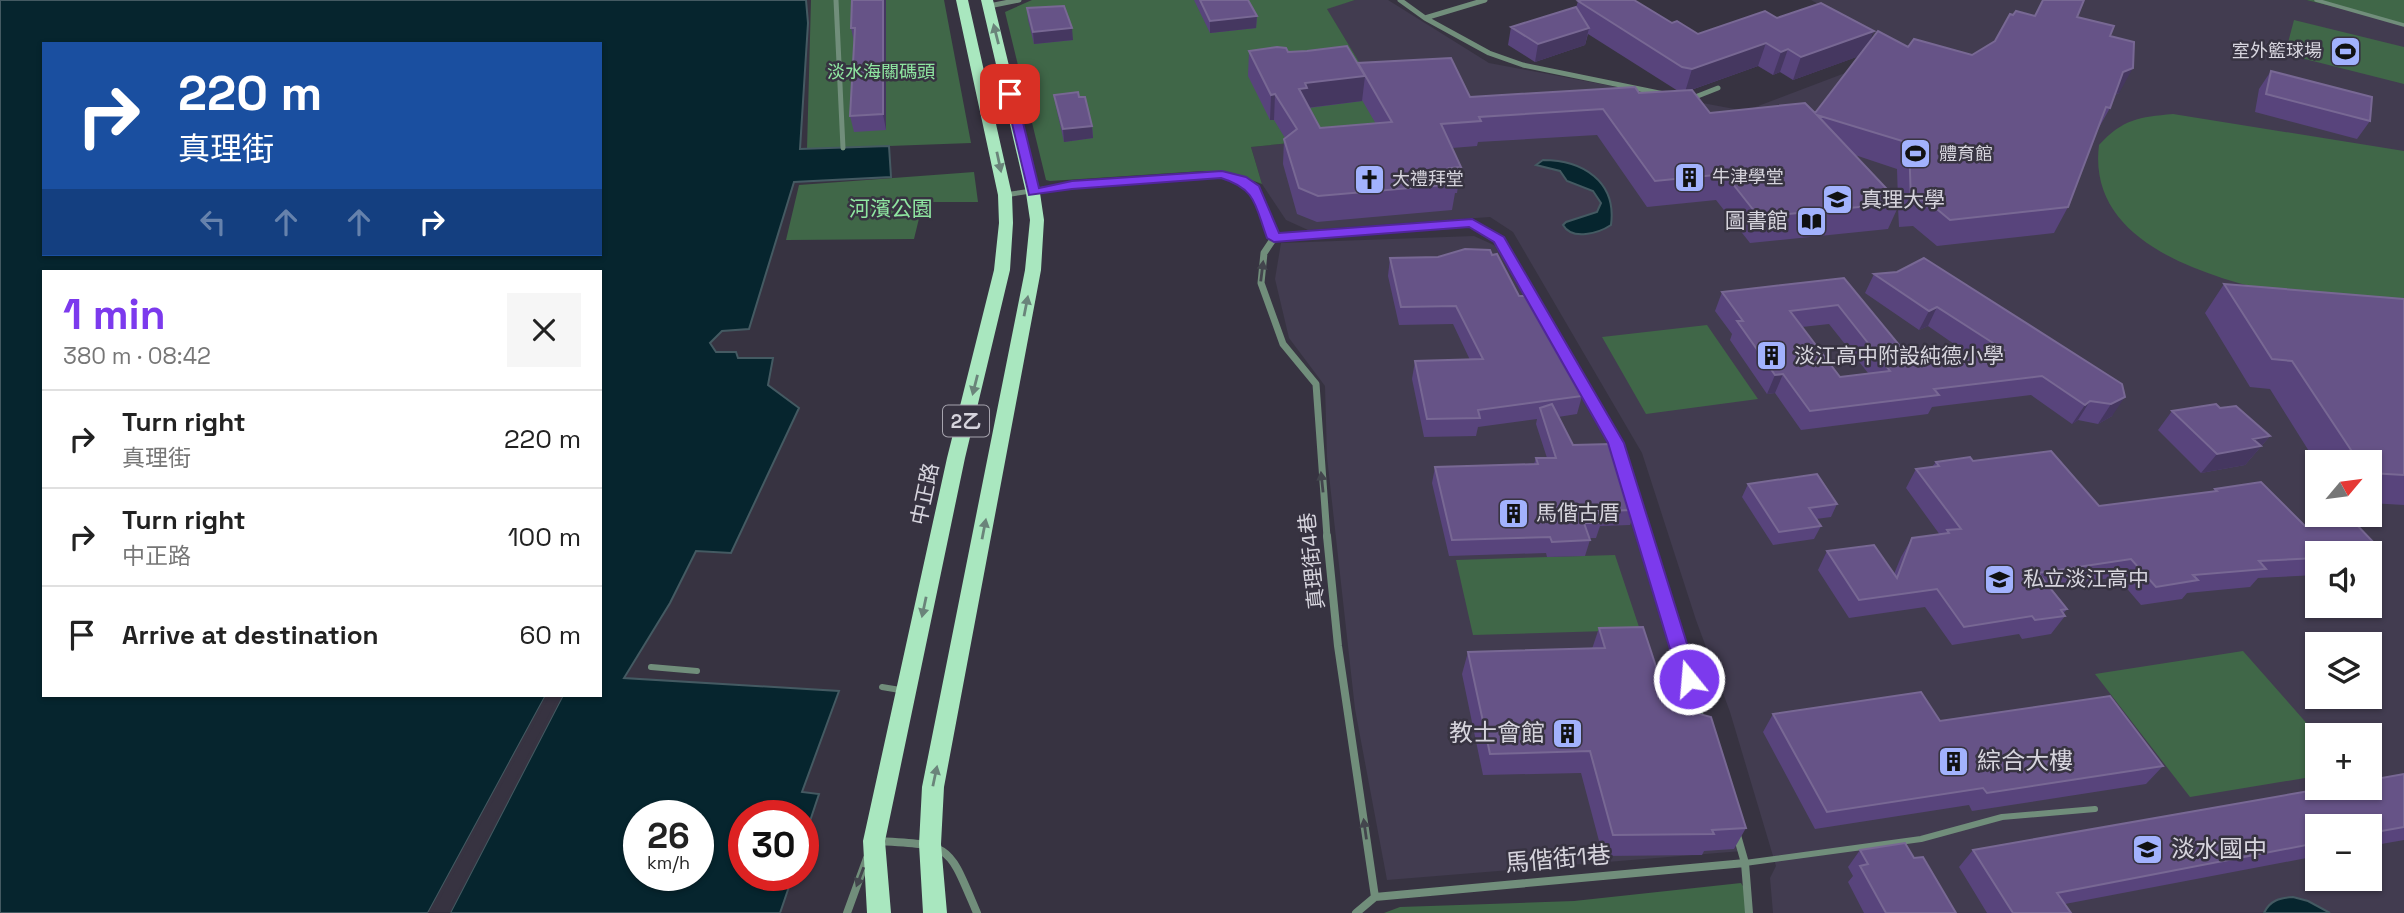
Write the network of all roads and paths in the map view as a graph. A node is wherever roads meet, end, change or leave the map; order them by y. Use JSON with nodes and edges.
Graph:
{"nodes":[{"id":1,"x":836,"y":0,"type":"edge"},
{"id":2,"x":962,"y":0,"type":"edge"},
{"id":3,"x":1019,"y":0,"type":"edge"},
{"id":4,"x":1400,"y":0,"type":"edge"},
{"id":5,"x":1485,"y":0,"type":"edge"},
{"id":6,"x":2316,"y":0,"type":"edge"},
{"id":7,"x":988,"y":3,"type":"edge"},
{"id":8,"x":1425,"y":18,"type":"junction"},
{"id":9,"x":2404,"y":25,"type":"edge"},
{"id":10,"x":1718,"y":88,"type":"dead end"},
{"id":11,"x":1667,"y":94,"type":"edge"},
{"id":12,"x":1680,"y":97,"type":"edge"},
{"id":13,"x":842,"y":148,"type":"dead end"},
{"id":14,"x":1033,"y":192,"type":"junction"},
{"id":15,"x":1005,"y":195,"type":"junction"},
{"id":16,"x":1274,"y":238,"type":"junction"},
{"id":17,"x":651,"y":667,"type":"dead end"},
{"id":18,"x":697,"y":671,"type":"dead end"},
{"id":19,"x":882,"y":687,"type":"dead end"},
{"id":20,"x":907,"y":690,"type":"junction"},
{"id":21,"x":1705,"y":732,"type":"edge"},
{"id":22,"x":2095,"y":809,"type":"dead end"},
{"id":23,"x":1733,"y":824,"type":"edge"},
{"id":24,"x":874,"y":841,"type":"junction"},
{"id":25,"x":930,"y":844,"type":"junction"},
{"id":26,"x":1745,"y":863,"type":"junction"},
{"id":27,"x":1375,"y":897,"type":"junction"},
{"id":28,"x":847,"y":913,"type":"edge"},
{"id":29,"x":879,"y":913,"type":"edge"},
{"id":30,"x":935,"y":913,"type":"edge"},
{"id":31,"x":977,"y":913,"type":"edge"},
{"id":32,"x":1356,"y":913,"type":"edge"},
{"id":33,"x":1749,"y":913,"type":"edge"}],
"edges":[{"from":1,"to":13,"type":"street"},
{"from":2,"to":15,"type":"main road","name":"中正路","number":"2乙","one_way":true},
{"from":3,"to":7,"type":"street"},
{"from":4,"to":8,"type":"street"},
{"from":5,"to":8,"type":"street"},
{"from":6,"to":9,"type":"lane"},
{"from":14,"to":7,"type":"main road","number":"2乙","one_way":true},
{"from":8,"to":11,"type":"street"},
{"from":10,"to":12,"type":"street"},
{"from":14,"to":15,"type":"street"},
{"from":14,"to":16,"type":"street"},
{"from":25,"to":14,"type":"main road","number":"2乙","one_way":true},
{"from":15,"to":20,"type":"main road","name":"中正路","number":"2乙","one_way":true},
{"from":16,"to":21,"type":"street"},
{"from":27,"to":16,"type":"street","name":"真理街4巷","one_way":true},
{"from":17,"to":18,"type":"lane"},
{"from":19,"to":20,"type":"lane"},
{"from":20,"to":24,"type":"main road","name":"中正路","number":"2乙"},
{"from":22,"to":26,"type":"lane"},
{"from":23,"to":26,"type":"street"},
{"from":24,"to":25,"type":"street"},
{"from":24,"to":28,"type":"street","name":"中正路","one_way":true},
{"from":24,"to":29,"type":"main road","number":"2乙"},
{"from":25,"to":30,"type":"main road","number":"2乙"},
{"from":25,"to":31,"type":"street"},
{"from":26,"to":27,"type":"street","name":"馬偕街1巷"},
{"from":26,"to":33,"type":"street"},
{"from":27,"to":32,"type":"street"}]}
